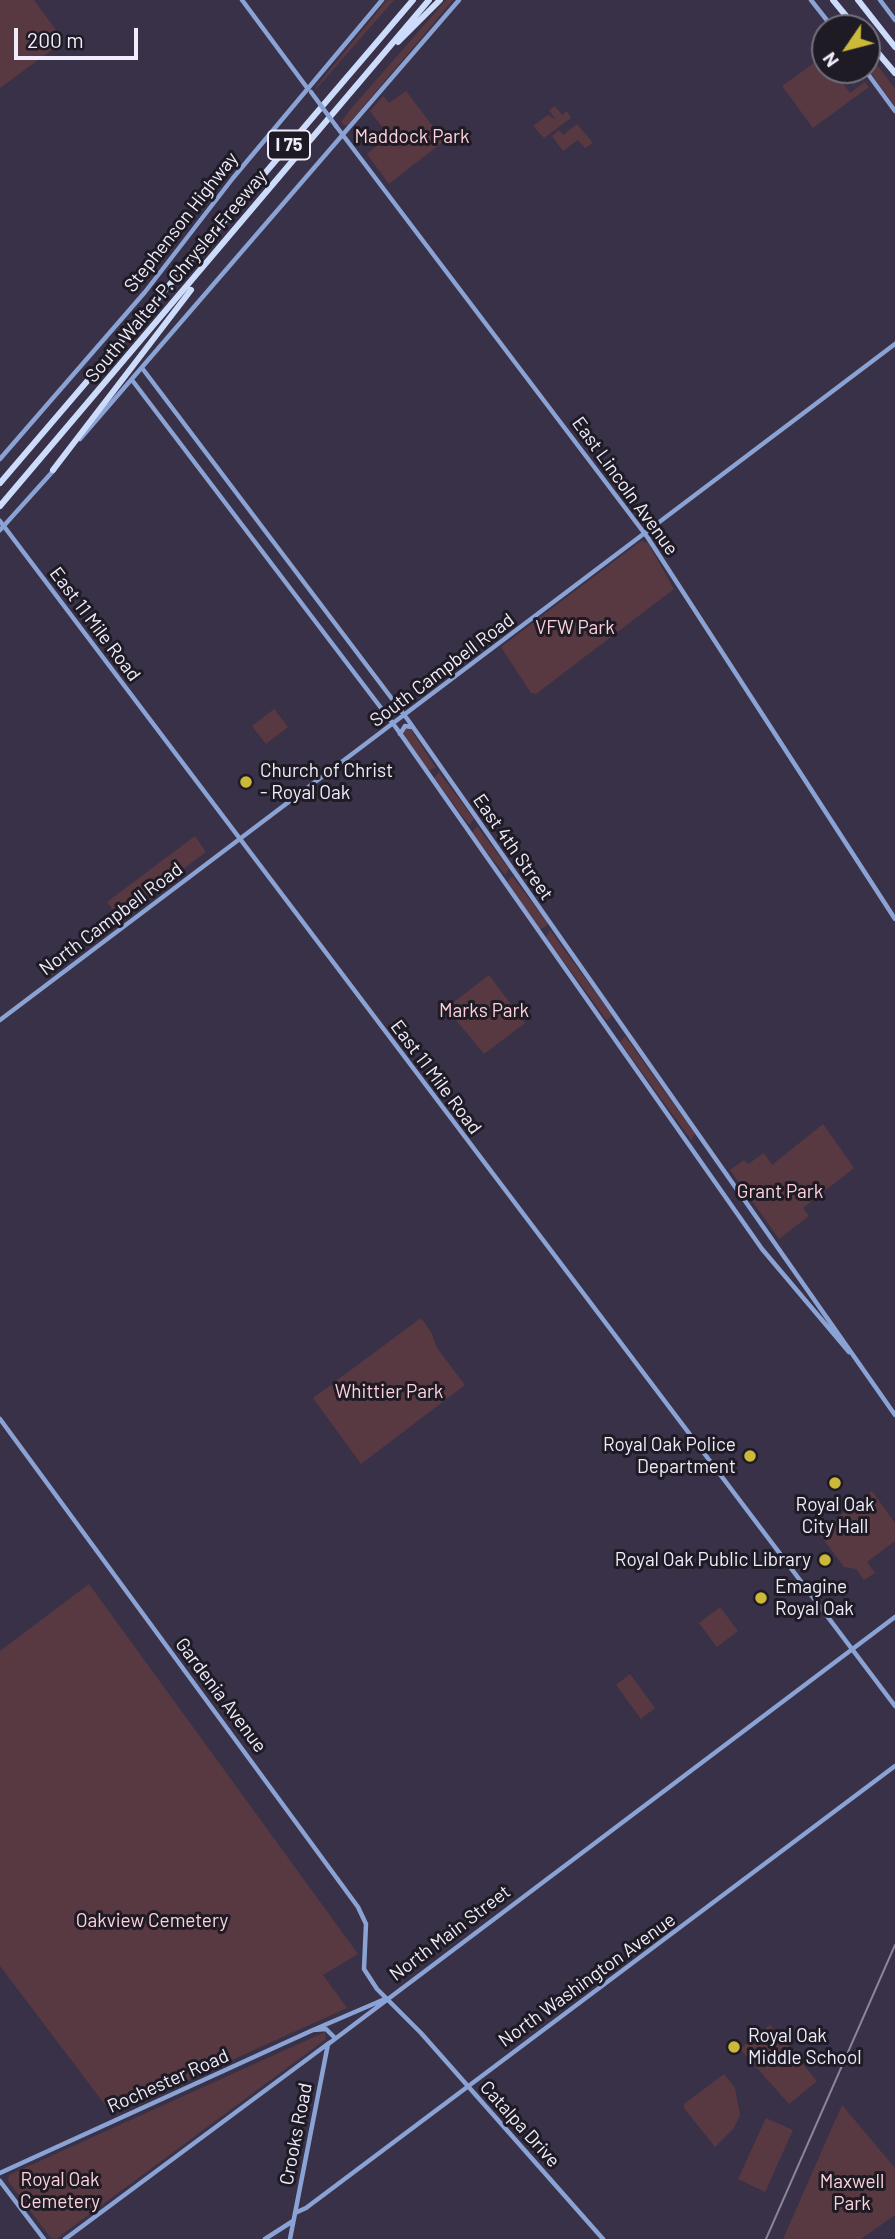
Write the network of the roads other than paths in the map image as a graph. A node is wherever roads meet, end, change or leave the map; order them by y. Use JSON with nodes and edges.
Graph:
{"nodes":[{"id":1,"x":242,"y":0,"type":"edge"},
{"id":2,"x":382,"y":0,"type":"edge"},
{"id":3,"x":413,"y":0,"type":"edge"},
{"id":4,"x":429,"y":0,"type":"edge"},
{"id":5,"x":440,"y":0,"type":"edge"},
{"id":6,"x":459,"y":0,"type":"edge"},
{"id":7,"x":811,"y":0,"type":"edge"},
{"id":8,"x":832,"y":0,"type":"edge"},
{"id":9,"x":859,"y":0,"type":"edge"},
{"id":10,"x":880,"y":0,"type":"edge"},
{"id":11,"x":822,"y":14,"type":"edge"},
{"id":12,"x":844,"y":14,"type":"edge"},
{"id":13,"x":895,"y":20,"type":"edge"},
{"id":14,"x":895,"y":47,"type":"edge"},
{"id":15,"x":881,"y":56,"type":"edge"},
{"id":16,"x":379,"y":60,"type":"junction"},
{"id":17,"x":895,"y":73,"type":"edge"},
{"id":18,"x":875,"y":84,"type":"edge"},
{"id":19,"x":309,"y":90,"type":"junction"},
{"id":20,"x":895,"y":111,"type":"edge"},
{"id":21,"x":343,"y":135,"type":"junction"},
{"id":22,"x":218,"y":251,"type":"junction"},
{"id":23,"x":895,"y":344,"type":"edge"},
{"id":24,"x":142,"y":368,"type":"junction"},
{"id":25,"x":132,"y":380,"type":"junction"},
{"id":26,"x":0,"y":459,"type":"edge"},
{"id":27,"x":53,"y":470,"type":"junction"},
{"id":28,"x":0,"y":483,"type":"edge"},
{"id":29,"x":0,"y":506,"type":"edge"},
{"id":30,"x":1,"y":526,"type":"edge"},
{"id":31,"x":645,"y":533,"type":"junction"},
{"id":32,"x":396,"y":705,"type":"junction"},
{"id":33,"x":384,"y":713,"type":"junction"},
{"id":34,"x":405,"y":716,"type":"junction"},
{"id":35,"x":393,"y":724,"type":"junction"},
{"id":36,"x":413,"y":728,"type":"junction"},
{"id":37,"x":400,"y":734,"type":"junction"},
{"id":38,"x":239,"y":840,"type":"junction"},
{"id":39,"x":895,"y":919,"type":"edge"},
{"id":40,"x":0,"y":1020,"type":"edge"},
{"id":41,"x":849,"y":1352,"type":"junction"},
{"id":42,"x":895,"y":1415,"type":"edge"},
{"id":43,"x":0,"y":1419,"type":"edge"},
{"id":44,"x":895,"y":1617,"type":"edge"},
{"id":45,"x":851,"y":1649,"type":"junction"},
{"id":46,"x":895,"y":1706,"type":"edge"},
{"id":47,"x":895,"y":1766,"type":"edge"},
{"id":48,"x":386,"y":1998,"type":"junction"},
{"id":49,"x":415,"y":2027,"type":"joint"},
{"id":50,"x":313,"y":2030,"type":"junction"},
{"id":51,"x":336,"y":2038,"type":"junction"},
{"id":52,"x":327,"y":2045,"type":"junction"},
{"id":53,"x":468,"y":2086,"type":"junction"},
{"id":54,"x":0,"y":2173,"type":"edge"},
{"id":55,"x":0,"y":2181,"type":"edge"},
{"id":56,"x":295,"y":2213,"type":"junction"},
{"id":57,"x":293,"y":2221,"type":"junction"},
{"id":58,"x":44,"y":2239,"type":"edge"},
{"id":59,"x":65,"y":2239,"type":"edge"},
{"id":60,"x":265,"y":2239,"type":"edge"},
{"id":61,"x":290,"y":2239,"type":"edge"},
{"id":62,"x":603,"y":2239,"type":"edge"}],
"edges":[{"from":1,"to":19,"type":"street","name":"East Lincoln Avenue"},
{"from":2,"to":19,"type":"street","name":"Stephenson Highway"},
{"from":3,"to":28,"type":"highway","number":"I 75"},
{"from":4,"to":16,"type":"highway","name":"South Walter P. Chrysler Freeway","number":"I 75"},
{"from":5,"to":16,"type":"highway"},
{"from":6,"to":21,"type":"street"},
{"from":7,"to":11,"type":"street"},
{"from":8,"to":12,"type":"highway"},
{"from":9,"to":14,"type":"highway"},
{"from":10,"to":13,"type":"street"},
{"from":15,"to":17,"type":"highway"},
{"from":16,"to":22,"type":"highway","name":"South Walter P. Chrysler Freeway","number":"I 75"},
{"from":18,"to":20,"type":"street"},
{"from":19,"to":21,"type":"street","name":"East Lincoln Avenue","bridge":true},
{"from":19,"to":26,"type":"street","name":"Stephenson Highway"},
{"from":21,"to":24,"type":"street"},
{"from":21,"to":31,"type":"street","name":"East Lincoln Avenue"},
{"from":22,"to":27,"type":"highway"},
{"from":22,"to":29,"type":"highway","name":"South Walter P. Chrysler Freeway","number":"I 75"},
{"from":23,"to":31,"type":"street","name":"South Campbell Road"},
{"from":24,"to":25,"type":"street"},
{"from":24,"to":32,"type":"street","name":"East 4th Street"},
{"from":25,"to":27,"type":"street"},
{"from":25,"to":33,"type":"street","name":"East 4th Street"},
{"from":27,"to":30,"type":"street"},
{"from":30,"to":38,"type":"street","name":"East 11 Mile Road"},
{"from":31,"to":34,"type":"street","name":"South Campbell Road"},
{"from":31,"to":39,"type":"street","name":"East Lincoln Avenue"},
{"from":32,"to":33,"type":"street"},
{"from":32,"to":34,"type":"street","name":"East 4th Street"},
{"from":33,"to":35,"type":"street","name":"East 4th Street"},
{"from":34,"to":35,"type":"street","name":"South Campbell Road"},
{"from":34,"to":36,"type":"street","name":"East 4th Street"},
{"from":35,"to":37,"type":"street","name":"East 4th Street"},
{"from":35,"to":38,"type":"street","name":"South Campbell Road"},
{"from":36,"to":37,"type":"street"},
{"from":36,"to":41,"type":"street","name":"East 4th Street"},
{"from":37,"to":41,"type":"street","name":"East 4th Street"},
{"from":38,"to":40,"type":"street","name":"North Campbell Road"},
{"from":38,"to":45,"type":"street","name":"East 11 Mile Road"},
{"from":41,"to":42,"type":"street","name":"East 4th Street"},
{"from":43,"to":48,"type":"street","name":"Gardenia Avenue"},
{"from":44,"to":45,"type":"street","name":"North Main Street"},
{"from":45,"to":46,"type":"street","name":"East 11 Mile Road"},
{"from":45,"to":48,"type":"street","name":"North Main Street"},
{"from":47,"to":53,"type":"street","name":"North Washington Avenue"},
{"from":48,"to":49,"type":"street","name":"Gardenia Avenue"},
{"from":48,"to":50,"type":"street","name":"Rochester Road"},
{"from":48,"to":51,"type":"street","name":"North Main Street"},
{"from":49,"to":53,"type":"street","name":"Catalpa Drive"},
{"from":50,"to":51,"type":"street"},
{"from":50,"to":54,"type":"street","name":"Rochester Road"},
{"from":51,"to":52,"type":"street"},
{"from":52,"to":56,"type":"street","name":"Crooks Road"},
{"from":52,"to":59,"type":"street"},
{"from":53,"to":56,"type":"street","name":"North Washington Avenue"},
{"from":53,"to":62,"type":"street","name":"Catalpa Drive"},
{"from":55,"to":58,"type":"street"},
{"from":56,"to":57,"type":"street","name":"Crooks Road"},
{"from":57,"to":60,"type":"street"},
{"from":57,"to":61,"type":"street","name":"Crooks Road"}]}
